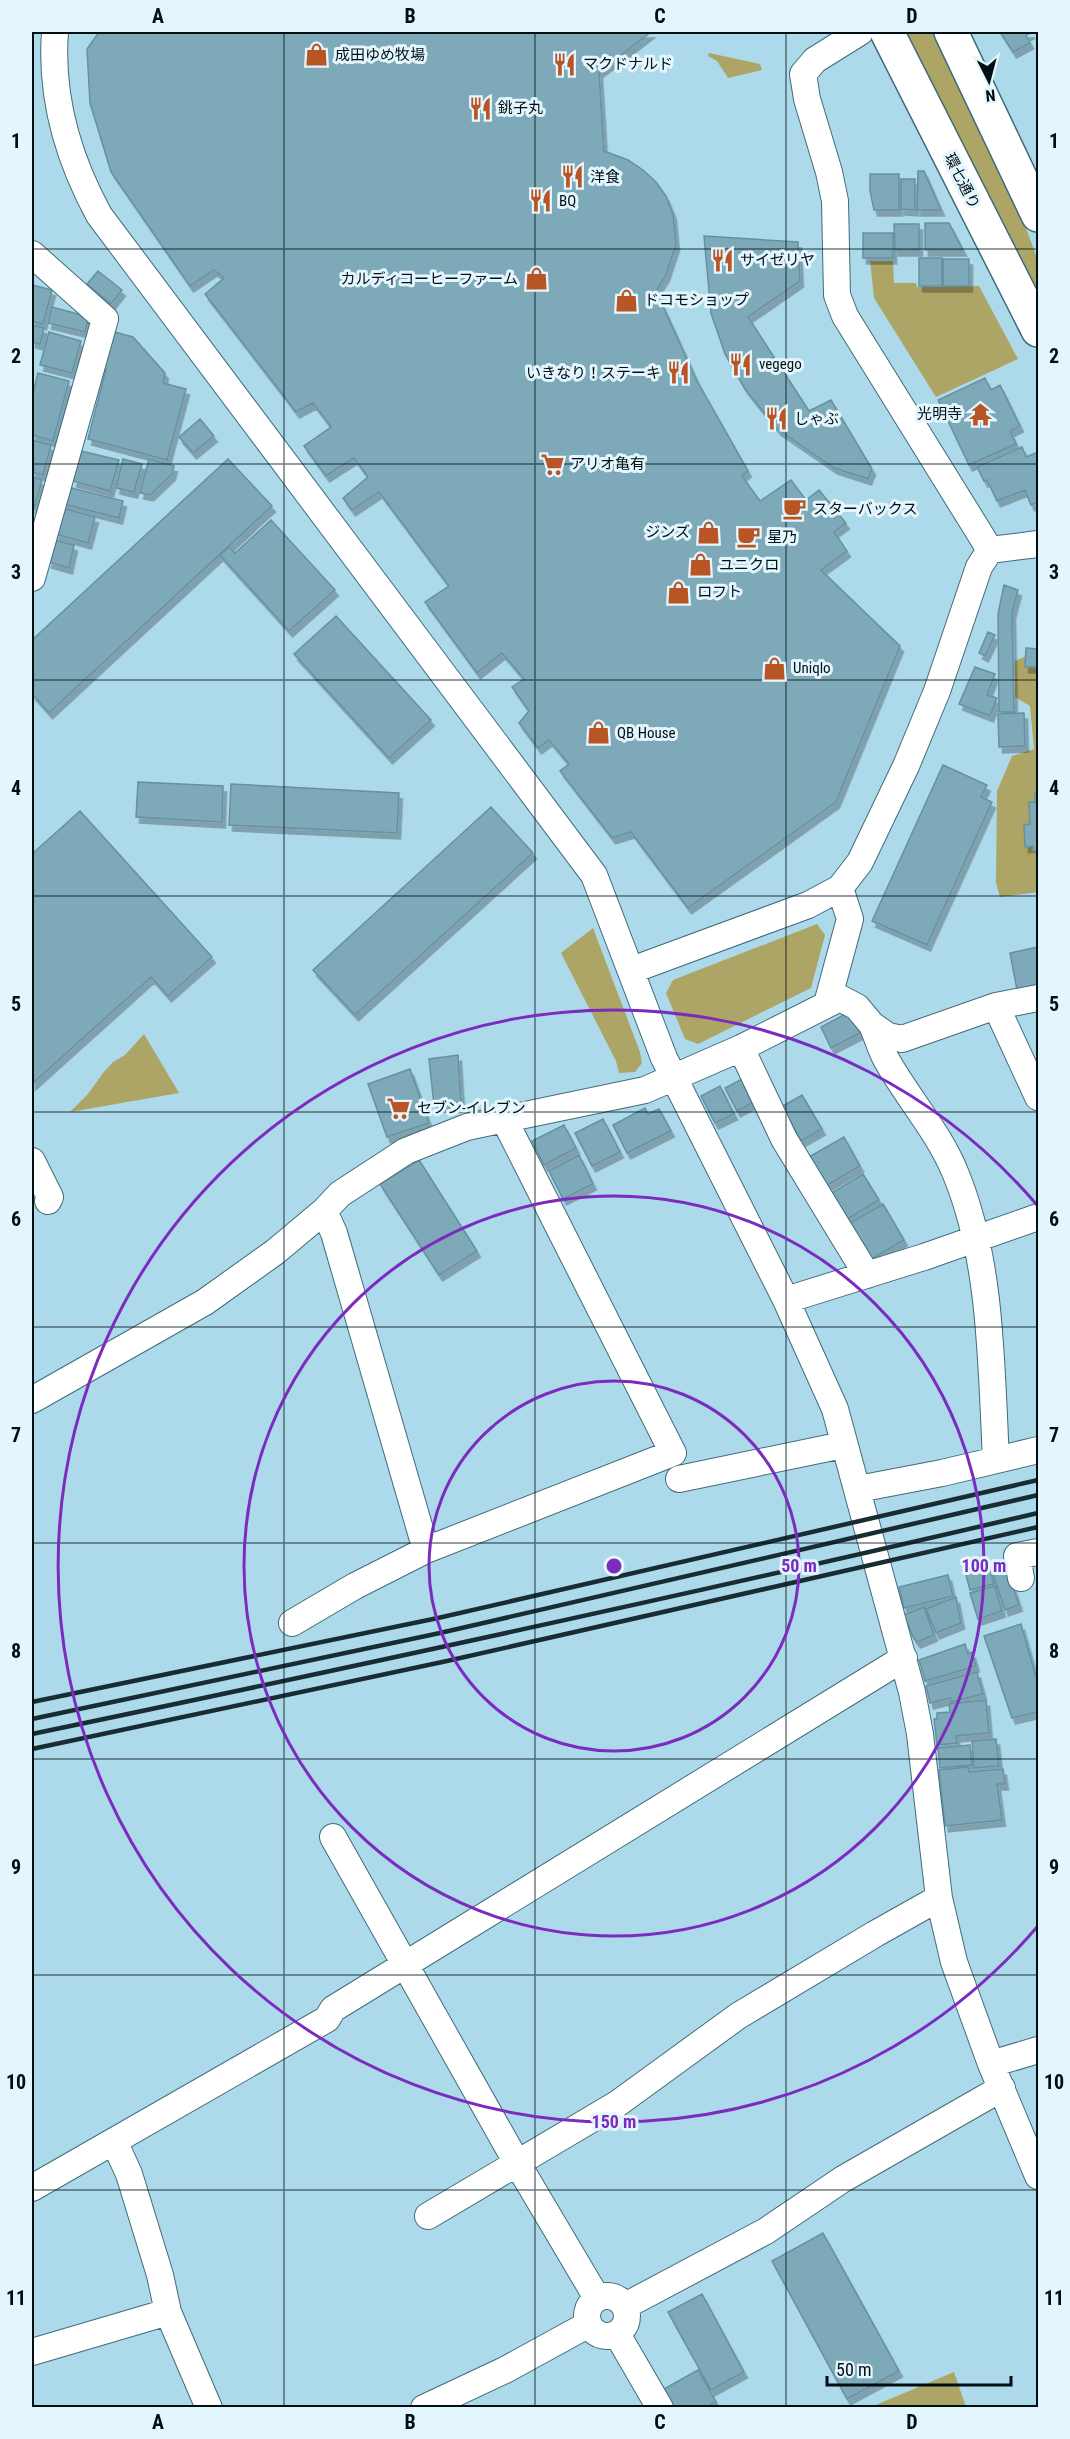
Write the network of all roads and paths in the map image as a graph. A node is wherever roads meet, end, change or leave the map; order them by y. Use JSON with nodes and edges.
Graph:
{"nodes":[{"id":1,"x":55,"y":32,"type":"edge"},
{"id":2,"x":860,"y":32,"type":"edge"},
{"id":3,"x":887,"y":32,"type":"edge"},
{"id":4,"x":951,"y":32,"type":"edge"},
{"id":5,"x":1038,"y":215,"type":"edge"},
{"id":6,"x":32,"y":254,"type":"edge"},
{"id":7,"x":1038,"y":330,"type":"edge"},
{"id":8,"x":1038,"y":544,"type":"edge"},
{"id":9,"x":990,"y":550,"type":"junction"},
{"id":10,"x":32,"y":578,"type":"edge"},
{"id":11,"x":840,"y":888,"type":"junction"},
{"id":12,"x":632,"y":970,"type":"junction"},
{"id":13,"x":1038,"y":999,"type":"edge"},
{"id":14,"x":827,"y":1004,"type":"junction"},
{"id":15,"x":996,"y":1006,"type":"junction"},
{"id":16,"x":872,"y":1025,"type":"junction"},
{"id":17,"x":741,"y":1048,"type":"junction"},
{"id":18,"x":674,"y":1079,"type":"junction"},
{"id":19,"x":1038,"y":1097,"type":"edge"},
{"id":20,"x":504,"y":1119,"type":"junction"},
{"id":21,"x":32,"y":1161,"type":"edge"},
{"id":22,"x":48,"y":1202,"type":"dead end"},
{"id":23,"x":324,"y":1211,"type":"junction"},
{"id":24,"x":1038,"y":1217,"type":"edge"},
{"id":25,"x":976,"y":1239,"type":"junction"},
{"id":26,"x":867,"y":1275,"type":"junction"},
{"id":27,"x":786,"y":1300,"type":"junction"},
{"id":28,"x":32,"y":1400,"type":"edge"},
{"id":29,"x":843,"y":1445,"type":"junction"},
{"id":30,"x":1038,"y":1450,"type":"edge"},
{"id":31,"x":667,"y":1456,"type":"junction"},
{"id":32,"x":996,"y":1460,"type":"junction"},
{"id":33,"x":858,"y":1489,"type":"junction"},
{"id":34,"x":426,"y":1550,"type":"junction"},
{"id":35,"x":1038,"y":1552,"type":"edge"},
{"id":36,"x":1021,"y":1578,"type":"dead end"},
{"id":37,"x":292,"y":1623,"type":"dead end"},
{"id":38,"x":903,"y":1658,"type":"junction"},
{"id":39,"x":333,"y":1837,"type":"dead end"},
{"id":40,"x":939,"y":1898,"type":"junction"},
{"id":41,"x":405,"y":1964,"type":"junction"},
{"id":42,"x":1038,"y":2050,"type":"edge"},
{"id":43,"x":991,"y":2064,"type":"junction"},
{"id":44,"x":1002,"y":2088,"type":"junction"},
{"id":45,"x":114,"y":2141,"type":"junction"},
{"id":46,"x":517,"y":2163,"type":"junction"},
{"id":47,"x":1038,"y":2176,"type":"edge"},
{"id":48,"x":32,"y":2188,"type":"edge"},
{"id":49,"x":428,"y":2216,"type":"dead end"},
{"id":50,"x":597,"y":2298,"type":"junction"},
{"id":51,"x":625,"y":2306,"type":"junction"},
{"id":52,"x":168,"y":2312,"type":"junction"},
{"id":53,"x":589,"y":2324,"type":"junction"},
{"id":54,"x":617,"y":2334,"type":"junction"},
{"id":55,"x":32,"y":2352,"type":"edge"},
{"id":56,"x":209,"y":2408,"type":"edge"},
{"id":57,"x":424,"y":2408,"type":"edge"},
{"id":58,"x":660,"y":2408,"type":"edge"}],
"edges":[{"from":1,"to":12,"type":"street"},
{"from":2,"to":9,"type":"street"},
{"from":3,"to":7,"type":"main road","name":"環七通り"},
{"from":4,"to":5,"type":"main road"},
{"from":6,"to":10,"type":"street"},
{"from":8,"to":9,"type":"street"},
{"from":9,"to":11,"type":"street"},
{"from":11,"to":12,"type":"street"},
{"from":11,"to":14,"type":"street"},
{"from":12,"to":18,"type":"street"},
{"from":13,"to":15,"type":"street"},
{"from":14,"to":16,"type":"street"},
{"from":14,"to":17,"type":"street"},
{"from":15,"to":16,"type":"street"},
{"from":15,"to":19,"type":"street"},
{"from":16,"to":25,"type":"street"},
{"from":17,"to":18,"type":"street"},
{"from":17,"to":26,"type":"street"},
{"from":18,"to":20,"type":"street"},
{"from":18,"to":27,"type":"street"},
{"from":20,"to":23,"type":"street"},
{"from":20,"to":31,"type":"street"},
{"from":21,"to":22,"type":"street"},
{"from":23,"to":28,"type":"street"},
{"from":23,"to":34,"type":"street"},
{"from":24,"to":25,"type":"street"},
{"from":25,"to":26,"type":"street"},
{"from":25,"to":32,"type":"street"},
{"from":26,"to":27,"type":"street"},
{"from":27,"to":29,"type":"street"},
{"from":29,"to":31,"type":"street"},
{"from":29,"to":33,"type":"street"},
{"from":30,"to":32,"type":"street"},
{"from":31,"to":34,"type":"street"},
{"from":32,"to":33,"type":"street"},
{"from":33,"to":38,"type":"street"},
{"from":34,"to":37,"type":"street"},
{"from":35,"to":36,"type":"street"},
{"from":38,"to":40,"type":"street"},
{"from":38,"to":41,"type":"street"},
{"from":39,"to":41,"type":"street"},
{"from":40,"to":43,"type":"street"},
{"from":40,"to":46,"type":"street"},
{"from":41,"to":45,"type":"street"},
{"from":41,"to":46,"type":"street"},
{"from":42,"to":43,"type":"street"},
{"from":43,"to":44,"type":"street"},
{"from":44,"to":47,"type":"street"},
{"from":44,"to":51,"type":"street"},
{"from":45,"to":48,"type":"street"},
{"from":45,"to":52,"type":"street"},
{"from":46,"to":49,"type":"street"},
{"from":46,"to":50,"type":"street"},
{"from":50,"to":51,"type":"street"},
{"from":50,"to":53,"type":"street"},
{"from":51,"to":54,"type":"street"},
{"from":52,"to":55,"type":"street"},
{"from":52,"to":56,"type":"street"},
{"from":53,"to":54,"type":"street"},
{"from":53,"to":57,"type":"street"},
{"from":54,"to":58,"type":"street"}]}
